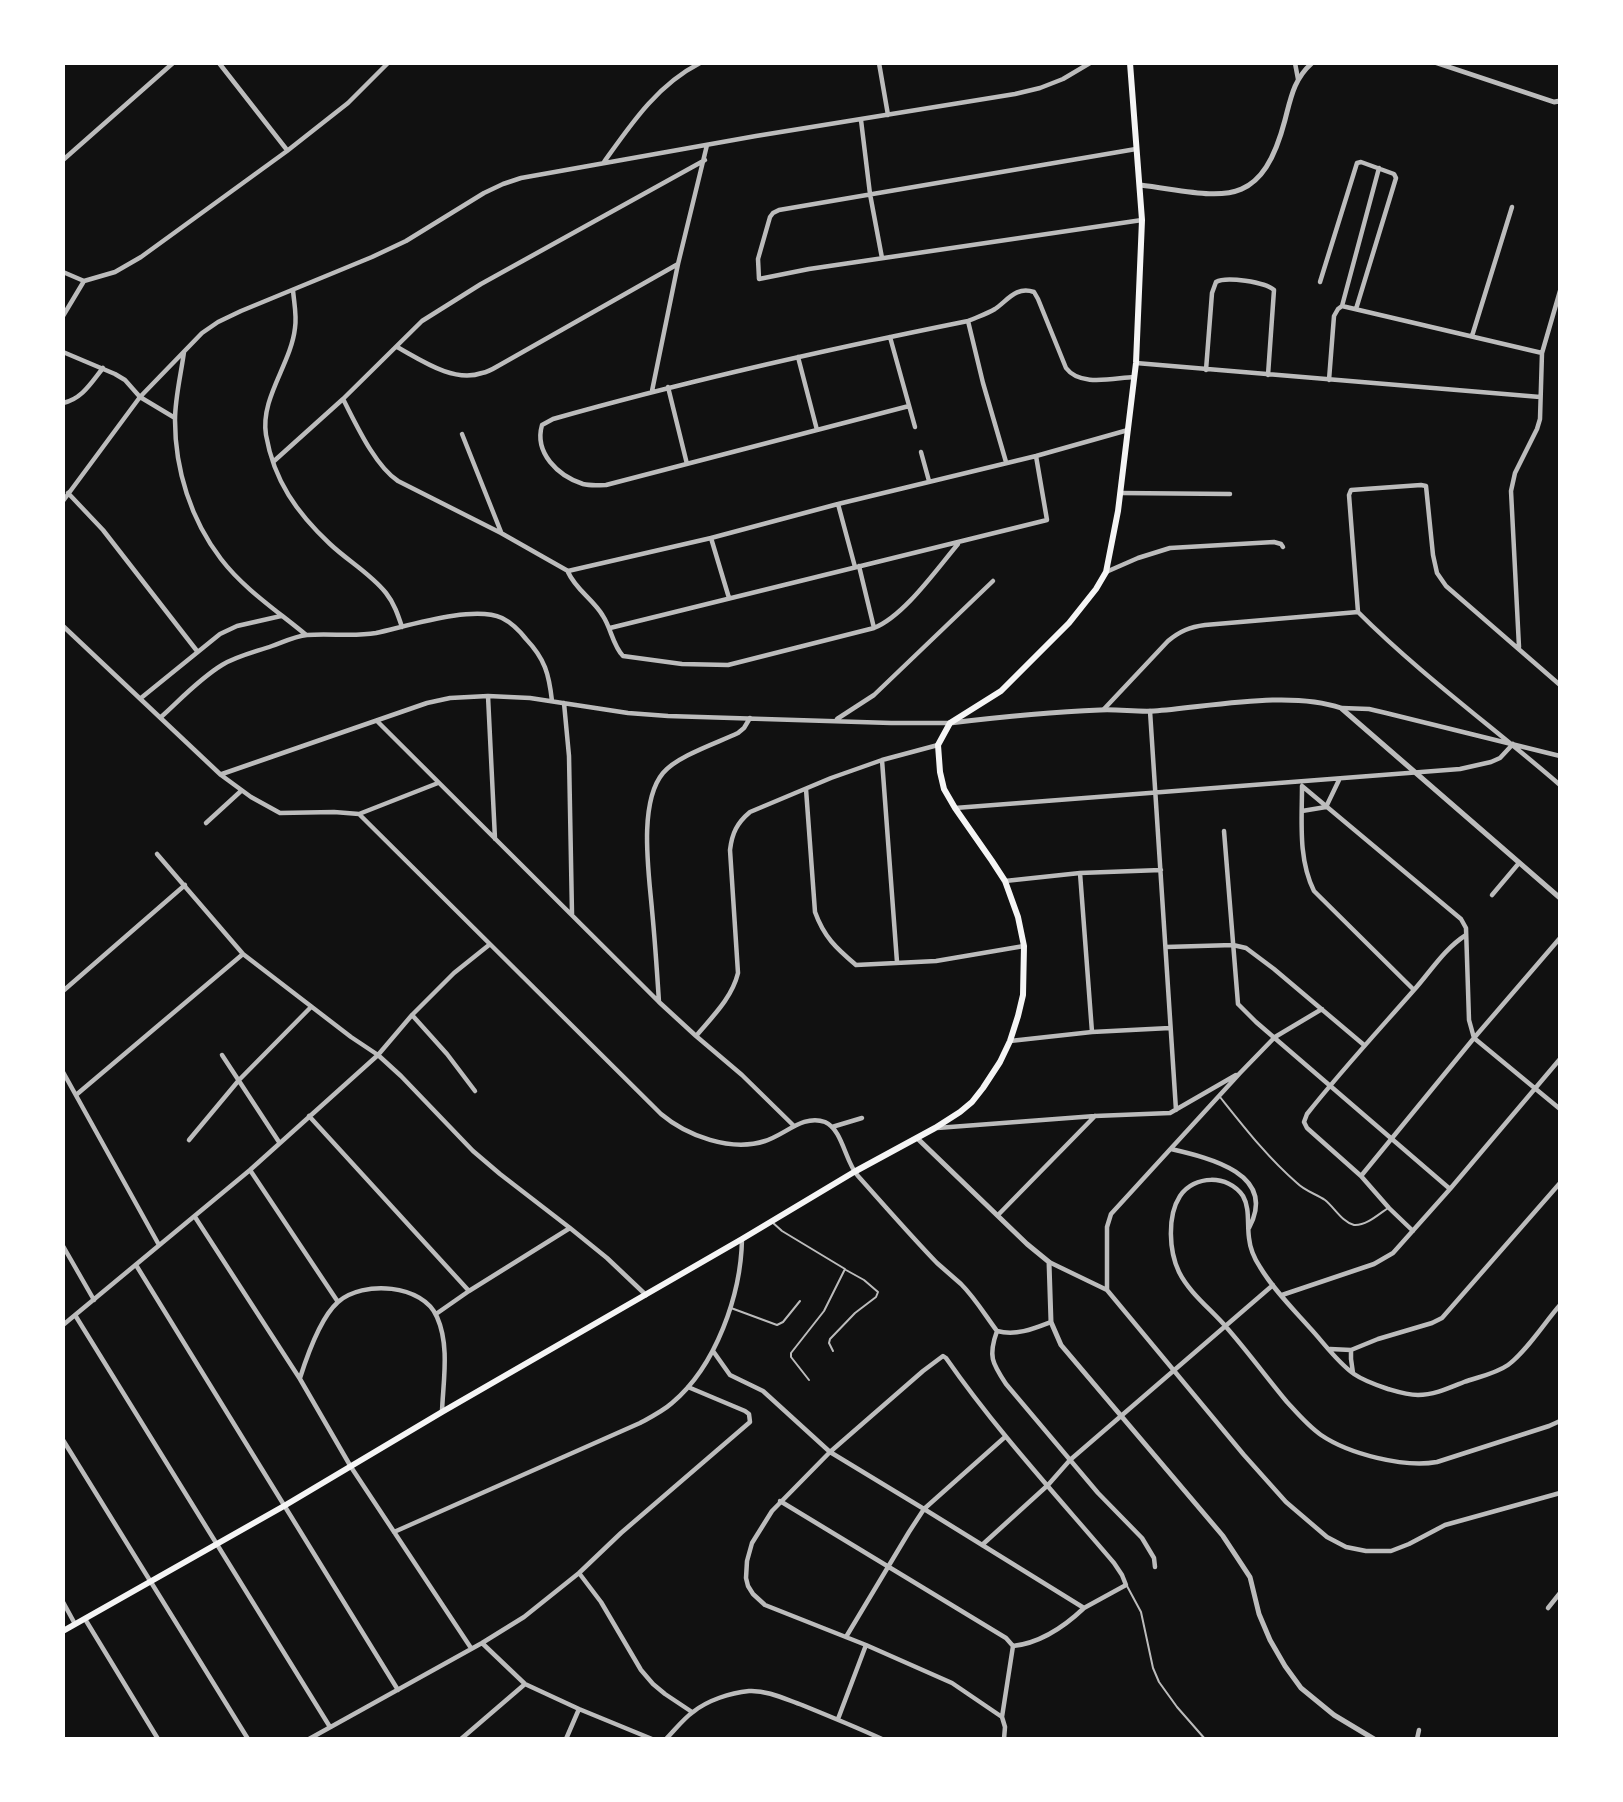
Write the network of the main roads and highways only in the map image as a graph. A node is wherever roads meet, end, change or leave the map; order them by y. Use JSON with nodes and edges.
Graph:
{"nodes":[{"id":1,"x":1129,"y":63,"type":"edge"},
{"id":2,"x":63,"y":1631,"type":"edge"}],
"edges":[{"from":1,"to":2,"type":"main road"}]}
